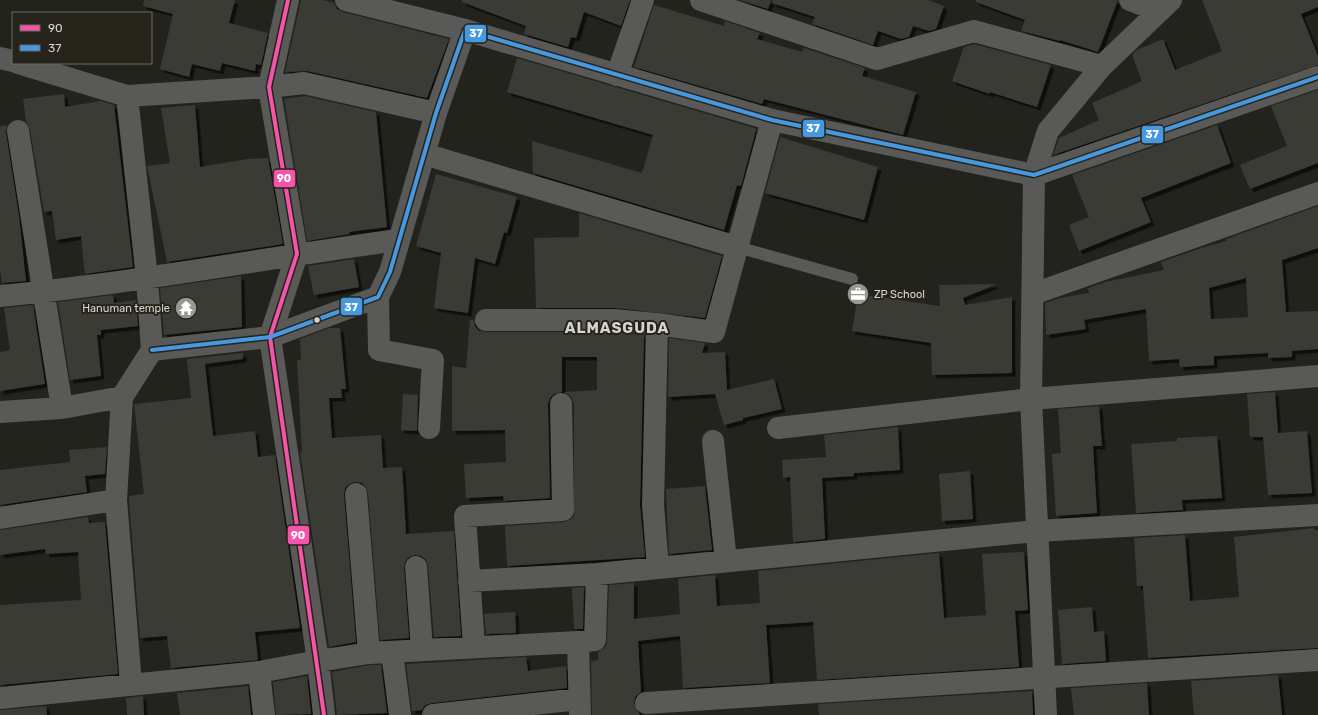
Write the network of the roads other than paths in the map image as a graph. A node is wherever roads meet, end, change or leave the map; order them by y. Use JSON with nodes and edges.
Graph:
{"nodes":[{"id":1,"x":288,"y":0,"type":"edge"},
{"id":2,"x":346,"y":0,"type":"edge"},
{"id":3,"x":643,"y":0,"type":"edge"},
{"id":4,"x":701,"y":0,"type":"edge"},
{"id":5,"x":1130,"y":0,"type":"edge"},
{"id":6,"x":1165,"y":6,"type":"edge"},
{"id":7,"x":465,"y":30,"type":"junction"},
{"id":8,"x":0,"y":58,"type":"edge"},
{"id":9,"x":12,"y":61,"type":"edge"},
{"id":10,"x":21,"y":64,"type":"edge"},
{"id":11,"x":1102,"y":66,"type":"junction"},
{"id":12,"x":617,"y":75,"type":"junction"},
{"id":13,"x":1318,"y":77,"type":"edge"},
{"id":14,"x":269,"y":88,"type":"junction"},
{"id":15,"x":127,"y":96,"type":"junction"},
{"id":16,"x":436,"y":114,"type":"junction"},
{"id":17,"x":772,"y":120,"type":"junction"},
{"id":18,"x":18,"y":132,"type":"dead end"},
{"id":19,"x":424,"y":154,"type":"junction"},
{"id":20,"x":1034,"y":175,"type":"junction"},
{"id":21,"x":1318,"y":193,"type":"edge"},
{"id":22,"x":398,"y":240,"type":"junction"},
{"id":23,"x":737,"y":247,"type":"junction"},
{"id":24,"x":297,"y":254,"type":"junction"},
{"id":25,"x":147,"y":278,"type":"junction"},
{"id":26,"x":852,"y":279,"type":"dead end"},
{"id":27,"x":45,"y":292,"type":"junction"},
{"id":28,"x":1033,"y":294,"type":"junction"},
{"id":29,"x":0,"y":296,"type":"edge"},
{"id":30,"x":378,"y":297,"type":"junction"},
{"id":31,"x":486,"y":320,"type":"dead end"},
{"id":32,"x":657,"y":324,"type":"junction"},
{"id":33,"x":270,"y":337,"type":"junction"},
{"id":34,"x":152,"y":350,"type":"junction"},
{"id":35,"x":1318,"y":376,"type":"edge"},
{"id":36,"x":122,"y":397,"type":"junction"},
{"id":37,"x":1031,"y":399,"type":"junction"},
{"id":38,"x":561,"y":404,"type":"dead end"},
{"id":39,"x":62,"y":408,"type":"junction"},
{"id":40,"x":0,"y":412,"type":"edge"},
{"id":41,"x":429,"y":428,"type":"dead end"},
{"id":42,"x":778,"y":428,"type":"dead end"},
{"id":43,"x":713,"y":440,"type":"dead end"},
{"id":44,"x":356,"y":494,"type":"dead end"},
{"id":45,"x":116,"y":500,"type":"junction"},
{"id":46,"x":1318,"y":515,"type":"edge"},
{"id":47,"x":0,"y":518,"type":"edge"},
{"id":48,"x":1036,"y":531,"type":"junction"},
{"id":49,"x":726,"y":561,"type":"junction"},
{"id":50,"x":416,"y":567,"type":"dead end"},
{"id":51,"x":658,"y":568,"type":"junction"},
{"id":52,"x":597,"y":574,"type":"junction"},
{"id":53,"x":469,"y":581,"type":"junction"},
{"id":54,"x":578,"y":642,"type":"junction"},
{"id":55,"x":474,"y":647,"type":"junction"},
{"id":56,"x":422,"y":650,"type":"junction"},
{"id":57,"x":392,"y":652,"type":"junction"},
{"id":58,"x":369,"y":653,"type":"junction"},
{"id":59,"x":1318,"y":660,"type":"edge"},
{"id":60,"x":318,"y":661,"type":"junction"},
{"id":61,"x":259,"y":672,"type":"junction"},
{"id":62,"x":1045,"y":677,"type":"junction"},
{"id":63,"x":131,"y":684,"type":"junction"},
{"id":64,"x":0,"y":698,"type":"edge"},
{"id":65,"x":646,"y":703,"type":"dead end"},
{"id":66,"x":579,"y":707,"type":"edge"},
{"id":67,"x":264,"y":715,"type":"edge"},
{"id":68,"x":324,"y":715,"type":"edge"},
{"id":69,"x":400,"y":715,"type":"edge"},
{"id":70,"x":433,"y":715,"type":"edge"},
{"id":71,"x":1046,"y":715,"type":"edge"}],
"edges":[{"from":1,"to":14,"type":"street"},
{"from":2,"to":7,"type":"street"},
{"from":3,"to":12,"type":"street"},
{"from":4,"to":11,"type":"street"},
{"from":5,"to":6,"type":"street"},
{"from":6,"to":11,"type":"street"},
{"from":7,"to":12,"type":"street"},
{"from":7,"to":16,"type":"street"},
{"from":8,"to":9,"type":"street"},
{"from":10,"to":15,"type":"street"},
{"from":11,"to":20,"type":"street"},
{"from":12,"to":17,"type":"street"},
{"from":13,"to":20,"type":"street"},
{"from":14,"to":15,"type":"street"},
{"from":14,"to":16,"type":"street"},
{"from":14,"to":24,"type":"street"},
{"from":15,"to":25,"type":"street"},
{"from":16,"to":19,"type":"street"},
{"from":17,"to":20,"type":"street"},
{"from":17,"to":23,"type":"street"},
{"from":18,"to":27,"type":"street"},
{"from":19,"to":22,"type":"street"},
{"from":19,"to":23,"type":"street"},
{"from":20,"to":28,"type":"street"},
{"from":21,"to":28,"type":"street"},
{"from":22,"to":24,"type":"street"},
{"from":22,"to":30,"type":"street"},
{"from":23,"to":26,"type":"lane"},
{"from":23,"to":32,"type":"street"},
{"from":24,"to":25,"type":"street"},
{"from":24,"to":33,"type":"street"},
{"from":25,"to":27,"type":"street"},
{"from":25,"to":34,"type":"street"},
{"from":27,"to":29,"type":"street"},
{"from":27,"to":39,"type":"street"},
{"from":28,"to":37,"type":"street"},
{"from":30,"to":33,"type":"street"},
{"from":30,"to":41,"type":"street"},
{"from":31,"to":32,"type":"street"},
{"from":32,"to":51,"type":"street"},
{"from":33,"to":34,"type":"street"},
{"from":33,"to":60,"type":"street"},
{"from":34,"to":36,"type":"street"},
{"from":35,"to":37,"type":"street"},
{"from":36,"to":39,"type":"street"},
{"from":36,"to":45,"type":"street"},
{"from":37,"to":42,"type":"street"},
{"from":37,"to":48,"type":"street"},
{"from":38,"to":53,"type":"street"},
{"from":39,"to":40,"type":"street"},
{"from":43,"to":49,"type":"street"},
{"from":44,"to":58,"type":"street"},
{"from":45,"to":47,"type":"street"},
{"from":45,"to":63,"type":"street"},
{"from":46,"to":48,"type":"street"},
{"from":48,"to":49,"type":"street"},
{"from":48,"to":62,"type":"street"},
{"from":49,"to":51,"type":"street"},
{"from":50,"to":56,"type":"street"},
{"from":51,"to":52,"type":"street"},
{"from":52,"to":53,"type":"street"},
{"from":52,"to":54,"type":"street"},
{"from":53,"to":55,"type":"street"},
{"from":54,"to":55,"type":"street"},
{"from":54,"to":66,"type":"street"},
{"from":55,"to":56,"type":"street"},
{"from":56,"to":57,"type":"street"},
{"from":57,"to":58,"type":"street"},
{"from":57,"to":69,"type":"street"},
{"from":58,"to":60,"type":"street"},
{"from":59,"to":62,"type":"street"},
{"from":60,"to":61,"type":"street"},
{"from":60,"to":68,"type":"street"},
{"from":61,"to":63,"type":"street"},
{"from":61,"to":67,"type":"street"},
{"from":62,"to":65,"type":"street"},
{"from":62,"to":71,"type":"street"},
{"from":63,"to":64,"type":"street"},
{"from":66,"to":70,"type":"street"}]}
